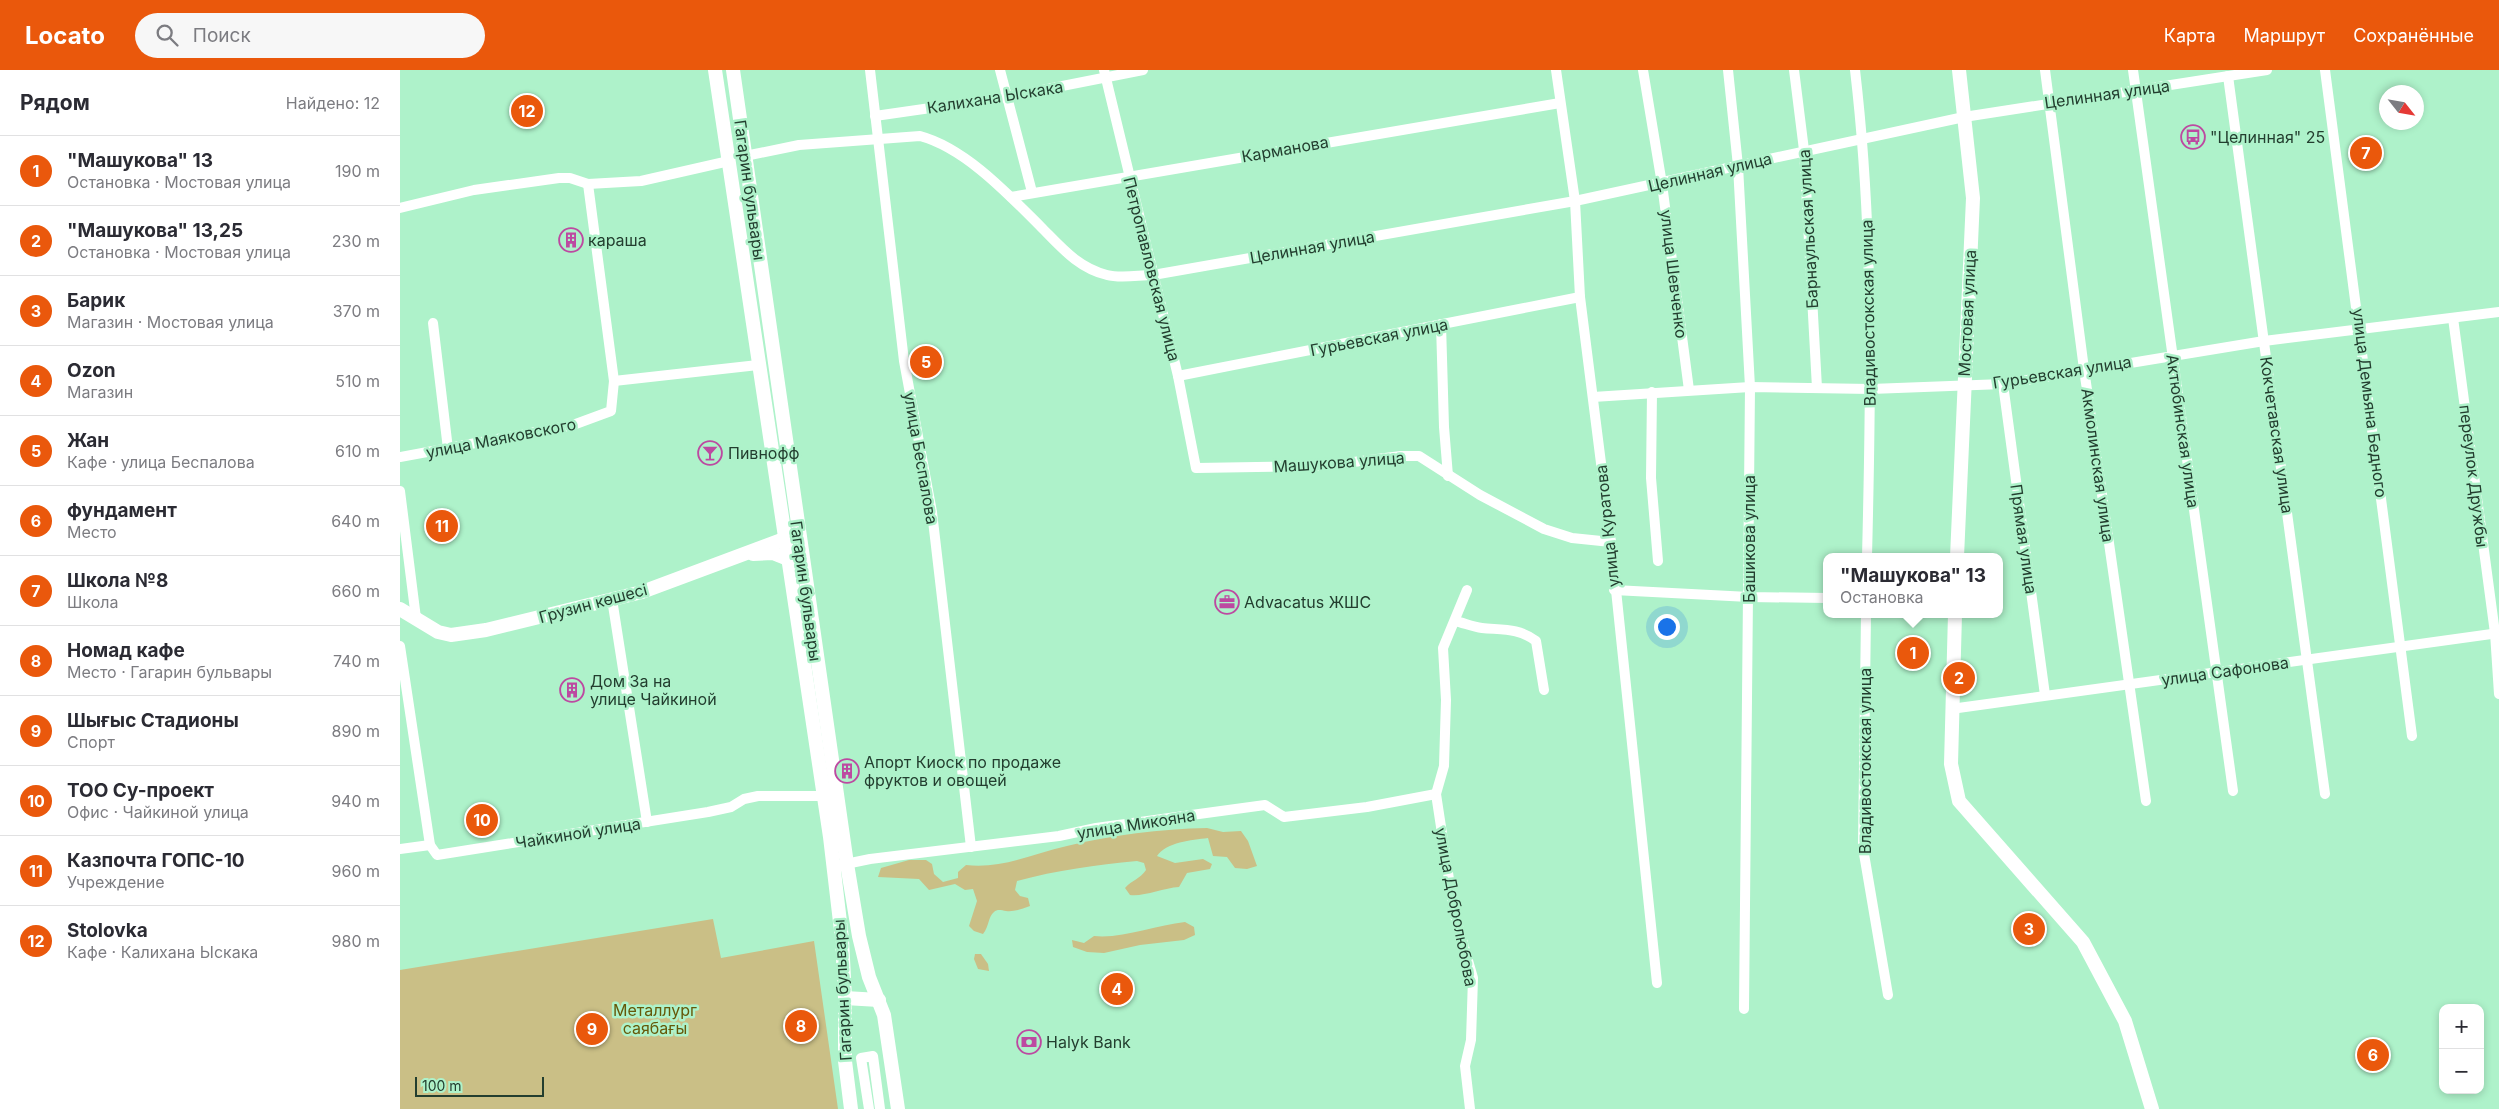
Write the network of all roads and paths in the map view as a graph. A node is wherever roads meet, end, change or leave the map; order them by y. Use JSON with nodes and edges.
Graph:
{"nodes":[{"id":1,"x":715,"y":70,"type":"edge"},
{"id":2,"x":732,"y":70,"type":"edge"},
{"id":3,"x":870,"y":70,"type":"edge"},
{"id":4,"x":1000,"y":70,"type":"edge"},
{"id":5,"x":1144,"y":70,"type":"edge"},
{"id":6,"x":1556,"y":70,"type":"edge"},
{"id":7,"x":1643,"y":70,"type":"edge"},
{"id":8,"x":1728,"y":70,"type":"edge"},
{"id":9,"x":1794,"y":70,"type":"edge"},
{"id":10,"x":1855,"y":70,"type":"edge"},
{"id":11,"x":1959,"y":70,"type":"edge"},
{"id":12,"x":2045,"y":70,"type":"edge"},
{"id":13,"x":2133,"y":70,"type":"edge"},
{"id":14,"x":2267,"y":70,"type":"edge"},
{"id":15,"x":2325,"y":70,"type":"edge"},
{"id":16,"x":1105,"y":74,"type":"edge"},
{"id":17,"x":2228,"y":76,"type":"junction"},
{"id":18,"x":2136,"y":90,"type":"junction"},
{"id":19,"x":1007,"y":97,"type":"junction"},
{"id":20,"x":1560,"y":102,"type":"junction"},
{"id":21,"x":2049,"y":103,"type":"junction"},
{"id":22,"x":875,"y":116,"type":"junction"},
{"id":23,"x":1964,"y":116,"type":"junction"},
{"id":24,"x":1863,"y":138,"type":"junction"},
{"id":25,"x":878,"y":139,"type":"junction"},
{"id":26,"x":1804,"y":150,"type":"junction"},
{"id":27,"x":745,"y":156,"type":"junction"},
{"id":28,"x":729,"y":161,"type":"junction"},
{"id":29,"x":1738,"y":166,"type":"junction"},
{"id":30,"x":1129,"y":176,"type":"junction"},
{"id":31,"x":588,"y":184,"type":"junction"},
{"id":32,"x":1662,"y":184,"type":"junction"},
{"id":33,"x":1032,"y":192,"type":"junction"},
{"id":34,"x":1011,"y":197,"type":"junction"},
{"id":35,"x":1575,"y":201,"type":"junction"},
{"id":36,"x":400,"y":208,"type":"edge"},
{"id":37,"x":1153,"y":275,"type":"junction"},
{"id":38,"x":1580,"y":296,"type":"junction"},
{"id":39,"x":2499,"y":312,"type":"edge"},
{"id":40,"x":2453,"y":318,"type":"junction"},
{"id":41,"x":433,"y":323,"type":"dead end"},
{"id":42,"x":1441,"y":324,"type":"junction"},
{"id":43,"x":2360,"y":331,"type":"junction"},
{"id":44,"x":2264,"y":341,"type":"junction"},
{"id":45,"x":2173,"y":355,"type":"junction"},
{"id":46,"x":758,"y":366,"type":"junction"},
{"id":47,"x":2084,"y":369,"type":"junction"},
{"id":48,"x":1178,"y":376,"type":"junction"},
{"id":49,"x":614,"y":381,"type":"junction"},
{"id":50,"x":2002,"y":384,"type":"junction"},
{"id":51,"x":1964,"y":386,"type":"junction"},
{"id":52,"x":1750,"y":387,"type":"junction"},
{"id":53,"x":1817,"y":388,"type":"junction"},
{"id":54,"x":1871,"y":389,"type":"junction"},
{"id":55,"x":1689,"y":390,"type":"junction"},
{"id":56,"x":1652,"y":392,"type":"junction"},
{"id":57,"x":1593,"y":397,"type":"junction"},
{"id":58,"x":448,"y":448,"type":"junction"},
{"id":59,"x":400,"y":457,"type":"edge"},
{"id":60,"x":1196,"y":468,"type":"joint"},
{"id":61,"x":1448,"y":476,"type":"junction"},
{"id":62,"x":400,"y":491,"type":"edge"},
{"id":63,"x":791,"y":536,"type":"junction"},
{"id":64,"x":1610,"y":542,"type":"junction"},
{"id":65,"x":1867,"y":553,"type":"edge"},
{"id":66,"x":1957,"y":553,"type":"edge"},
{"id":67,"x":742,"y":554,"type":"junction"},
{"id":68,"x":788,"y":559,"type":"junction"},
{"id":69,"x":1658,"y":561,"type":"dead end"},
{"id":70,"x":1467,"y":590,"type":"dead end"},
{"id":71,"x":1614,"y":590,"type":"junction"},
{"id":72,"x":1749,"y":597,"type":"junction"},
{"id":73,"x":1823,"y":598,"type":"edge"},
{"id":74,"x":612,"y":599,"type":"junction"},
{"id":75,"x":400,"y":610,"type":"edge"},
{"id":76,"x":416,"y":618,"type":"junction"},
{"id":77,"x":1866,"y":618,"type":"edge"},
{"id":78,"x":1954,"y":618,"type":"edge"},
{"id":79,"x":1455,"y":621,"type":"junction"},
{"id":80,"x":2497,"y":633,"type":"edge"},
{"id":81,"x":400,"y":646,"type":"edge"},
{"id":82,"x":2402,"y":647,"type":"junction"},
{"id":83,"x":2308,"y":660,"type":"junction"},
{"id":84,"x":2216,"y":673,"type":"junction"},
{"id":85,"x":2130,"y":684,"type":"junction"},
{"id":86,"x":1544,"y":690,"type":"dead end"},
{"id":87,"x":2499,"y":694,"type":"edge"},
{"id":88,"x":2045,"y":695,"type":"junction"},
{"id":89,"x":1951,"y":709,"type":"junction"},
{"id":90,"x":2412,"y":736,"type":"dead end"},
{"id":91,"x":2233,"y":791,"type":"dead end"},
{"id":92,"x":1436,"y":794,"type":"junction"},
{"id":93,"x":2325,"y":794,"type":"dead end"},
{"id":94,"x":822,"y":796,"type":"junction"},
{"id":95,"x":2146,"y":800,"type":"dead end"},
{"id":96,"x":648,"y":822,"type":"junction"},
{"id":97,"x":430,"y":844,"type":"junction"},
{"id":98,"x":971,"y":846,"type":"junction"},
{"id":99,"x":400,"y":849,"type":"edge"},
{"id":100,"x":847,"y":864,"type":"junction"},
{"id":101,"x":832,"y":866,"type":"junction"},
{"id":102,"x":1657,"y":983,"type":"dead end"},
{"id":103,"x":1888,"y":995,"type":"dead end"},
{"id":104,"x":845,"y":998,"type":"junction"},
{"id":105,"x":879,"y":1000,"type":"junction"},
{"id":106,"x":1744,"y":1010,"type":"dead end"},
{"id":107,"x":851,"y":1109,"type":"edge"},
{"id":108,"x":869,"y":1109,"type":"edge"},
{"id":109,"x":880,"y":1109,"type":"edge"},
{"id":110,"x":898,"y":1109,"type":"edge"},
{"id":111,"x":1470,"y":1109,"type":"edge"},
{"id":112,"x":2152,"y":1109,"type":"edge"}],
"edges":[{"from":1,"to":28,"type":"main road","name":"Гагарин бульвары"},
{"from":2,"to":27,"type":"main road","name":"Гагарин бульвары"},
{"from":3,"to":22,"type":"street","name":"улица Беспалова"},
{"from":4,"to":19,"type":"street"},
{"from":5,"to":16,"type":"street","name":"Калихана Ыскака"},
{"from":6,"to":20,"type":"street","name":"улица Куратова"},
{"from":7,"to":32,"type":"street","name":"улица Шевченко"},
{"from":8,"to":29,"type":"street","name":"Башикова улица"},
{"from":9,"to":26,"type":"street","name":"Барнаульская улица"},
{"from":10,"to":24,"type":"street","name":"Владивостокская улица"},
{"from":11,"to":23,"type":"main road","name":"Мостовая улица"},
{"from":12,"to":21,"type":"street","name":"Акмолинская улица"},
{"from":13,"to":18,"type":"street","name":"Актюбинская улица"},
{"from":14,"to":17,"type":"street","name":"Целинная улица"},
{"from":15,"to":43,"type":"street","name":"улица Демьяна Бедного"},
{"from":16,"to":19,"type":"street","name":"Калихана Ыскака"},
{"from":16,"to":30,"type":"street","name":"Петропавловская улица"},
{"from":17,"to":18,"type":"street","name":"Целинная улица"},
{"from":17,"to":44,"type":"street","name":"Кокчетавская улица"},
{"from":18,"to":21,"type":"street","name":"Целинная улица"},
{"from":18,"to":45,"type":"street","name":"Актюбинская улица"},
{"from":19,"to":22,"type":"street","name":"Калихана Ыскака"},
{"from":19,"to":33,"type":"street"},
{"from":20,"to":30,"type":"street","name":"Карманова"},
{"from":20,"to":35,"type":"street","name":"улица Куратова"},
{"from":21,"to":23,"type":"street","name":"Целинная улица"},
{"from":21,"to":47,"type":"street","name":"Акмолинская улица"},
{"from":22,"to":25,"type":"street","name":"улица Беспалова"},
{"from":23,"to":24,"type":"street","name":"Целинная улица"},
{"from":23,"to":51,"type":"main road","name":"Мостовая улица"},
{"from":24,"to":26,"type":"street","name":"Целинная улица"},
{"from":24,"to":54,"type":"street","name":"Владивостокская улица"},
{"from":25,"to":27,"type":"street","name":"Целинная улица"},
{"from":25,"to":34,"type":"street","name":"Целинная улица"},
{"from":25,"to":98,"type":"street","name":"улица Беспалова"},
{"from":26,"to":29,"type":"street","name":"Целинная улица"},
{"from":26,"to":53,"type":"street","name":"Барнаульская улица"},
{"from":27,"to":28,"type":"main road"},
{"from":27,"to":63,"type":"main road","name":"Гагарин бульвары"},
{"from":28,"to":31,"type":"street"},
{"from":28,"to":46,"type":"main road","name":"Гагарин бульвары"},
{"from":29,"to":32,"type":"street","name":"Целинная улица"},
{"from":29,"to":52,"type":"street","name":"Башикова улица"},
{"from":30,"to":33,"type":"street","name":"Карманова"},
{"from":30,"to":37,"type":"street","name":"Петропавловская улица"},
{"from":31,"to":36,"type":"street"},
{"from":31,"to":49,"type":"street","name":"улица Маяковского"},
{"from":32,"to":35,"type":"street","name":"Целинная улица"},
{"from":32,"to":55,"type":"street","name":"улица Шевченко"},
{"from":33,"to":34,"type":"street","name":"Карманова"},
{"from":34,"to":37,"type":"street","name":"Целинная улица"},
{"from":35,"to":37,"type":"street","name":"Целинная улица"},
{"from":35,"to":38,"type":"street","name":"улица Куратова"},
{"from":37,"to":48,"type":"street","name":"Петропавловская улица"},
{"from":38,"to":42,"type":"street","name":"Гурьевская улица"},
{"from":38,"to":57,"type":"street","name":"улица Куратова"},
{"from":39,"to":40,"type":"street","name":"Гурьевская улица"},
{"from":40,"to":43,"type":"street","name":"Гурьевская улица"},
{"from":40,"to":80,"type":"street","name":"переулок Дружбы"},
{"from":41,"to":58,"type":"street"},
{"from":42,"to":48,"type":"street","name":"Гурьевская улица"},
{"from":42,"to":61,"type":"street"},
{"from":43,"to":44,"type":"street","name":"Гурьевская улица"},
{"from":43,"to":82,"type":"street","name":"улица Демьяна Бедного"},
{"from":44,"to":45,"type":"street","name":"Гурьевская улица"},
{"from":44,"to":83,"type":"street","name":"Кокчетавская улица"},
{"from":45,"to":47,"type":"street","name":"Гурьевская улица"},
{"from":45,"to":84,"type":"street","name":"Актюбинская улица"},
{"from":46,"to":49,"type":"street"},
{"from":46,"to":63,"type":"main road","name":"Гагарин бульвары"},
{"from":47,"to":50,"type":"street","name":"Гурьевская улица"},
{"from":47,"to":85,"type":"street","name":"Акмолинская улица"},
{"from":48,"to":60,"type":"street","name":"Петропавловская улица"},
{"from":49,"to":58,"type":"street","name":"улица Маяковского"},
{"from":50,"to":51,"type":"street","name":"Гурьевская улица"},
{"from":50,"to":88,"type":"street","name":"Прямая улица"},
{"from":51,"to":54,"type":"street","name":"Гурьевская улица"},
{"from":51,"to":66,"type":"main road","name":"Мостовая улица"},
{"from":52,"to":53,"type":"street","name":"Гурьевская улица"},
{"from":52,"to":55,"type":"street","name":"Гурьевская улица"},
{"from":52,"to":72,"type":"street","name":"Башикова улица"},
{"from":53,"to":54,"type":"street","name":"Гурьевская улица"},
{"from":54,"to":65,"type":"street","name":"Владивостокская улица"},
{"from":55,"to":56,"type":"street","name":"Гурьевская улица"},
{"from":56,"to":57,"type":"street","name":"Гурьевская улица"},
{"from":56,"to":69,"type":"street"},
{"from":57,"to":64,"type":"street","name":"улица Куратова"},
{"from":58,"to":59,"type":"street","name":"улица Маяковского"},
{"from":60,"to":61,"type":"street","name":"Машукова улица"},
{"from":61,"to":64,"type":"street","name":"Машукова улица"},
{"from":62,"to":76,"type":"street"},
{"from":63,"to":67,"type":"main road","name":"Грузин көшесі"},
{"from":63,"to":68,"type":"main road","name":"Гагарин бульвары"},
{"from":63,"to":100,"type":"main road","name":"Гагарин бульвары"},
{"from":64,"to":71,"type":"street","name":"улица Куратова"},
{"from":67,"to":68,"type":"main road"},
{"from":67,"to":74,"type":"main road","name":"Грузин көшесі"},
{"from":68,"to":94,"type":"main road","name":"Гагарин бульвары"},
{"from":70,"to":79,"type":"street","name":"улица Добролюбова"},
{"from":71,"to":72,"type":"street"},
{"from":71,"to":102,"type":"street","name":"улица Куратова"},
{"from":72,"to":73,"type":"street"},
{"from":72,"to":106,"type":"street","name":"Башикова улица"},
{"from":74,"to":76,"type":"main road","name":"Грузин көшесі"},
{"from":74,"to":96,"type":"street"},
{"from":75,"to":76,"type":"main road","name":"Грузин көшесі"},
{"from":77,"to":103,"type":"street","name":"Владивостокская улица"},
{"from":78,"to":89,"type":"main road"},
{"from":79,"to":86,"type":"street"},
{"from":79,"to":92,"type":"street","name":"улица Добролюбова"},
{"from":80,"to":82,"type":"street","name":"улица Сафонова"},
{"from":80,"to":87,"type":"street","name":"переулок Дружбы"},
{"from":81,"to":97,"type":"street"},
{"from":82,"to":83,"type":"street","name":"улица Сафонова"},
{"from":82,"to":90,"type":"street","name":"улица Демьяна Бедного"},
{"from":83,"to":84,"type":"street","name":"улица Сафонова"},
{"from":83,"to":93,"type":"street","name":"Кокчетавская улица"},
{"from":84,"to":85,"type":"street","name":"улица Сафонова"},
{"from":84,"to":91,"type":"street","name":"Актюбинская улица"},
{"from":85,"to":88,"type":"street","name":"улица Сафонова"},
{"from":85,"to":95,"type":"street","name":"Акмолинская улица"},
{"from":88,"to":89,"type":"street","name":"улица Сафонова"},
{"from":89,"to":112,"type":"main road"},
{"from":92,"to":98,"type":"street","name":"улица Микояна"},
{"from":92,"to":111,"type":"street","name":"улица Добролюбова"},
{"from":94,"to":96,"type":"street","name":"Чайкиной улица"},
{"from":94,"to":101,"type":"main road","name":"Гагарин бульвары"},
{"from":96,"to":97,"type":"street","name":"Чайкиной улица"},
{"from":97,"to":99,"type":"street"},
{"from":98,"to":100,"type":"street","name":"улица Микояна"},
{"from":100,"to":101,"type":"street","name":"улица Микояна"},
{"from":100,"to":105,"type":"main road","name":"Гагарин бульвары"},
{"from":101,"to":104,"type":"main road","name":"Гагарин бульвары"},
{"from":104,"to":105,"type":"main road"},
{"from":104,"to":107,"type":"main road","name":"Гагарин бульвары"},
{"from":105,"to":110,"type":"main road","name":"Гагарин бульвары"},
{"from":108,"to":109,"type":"street"}]}
